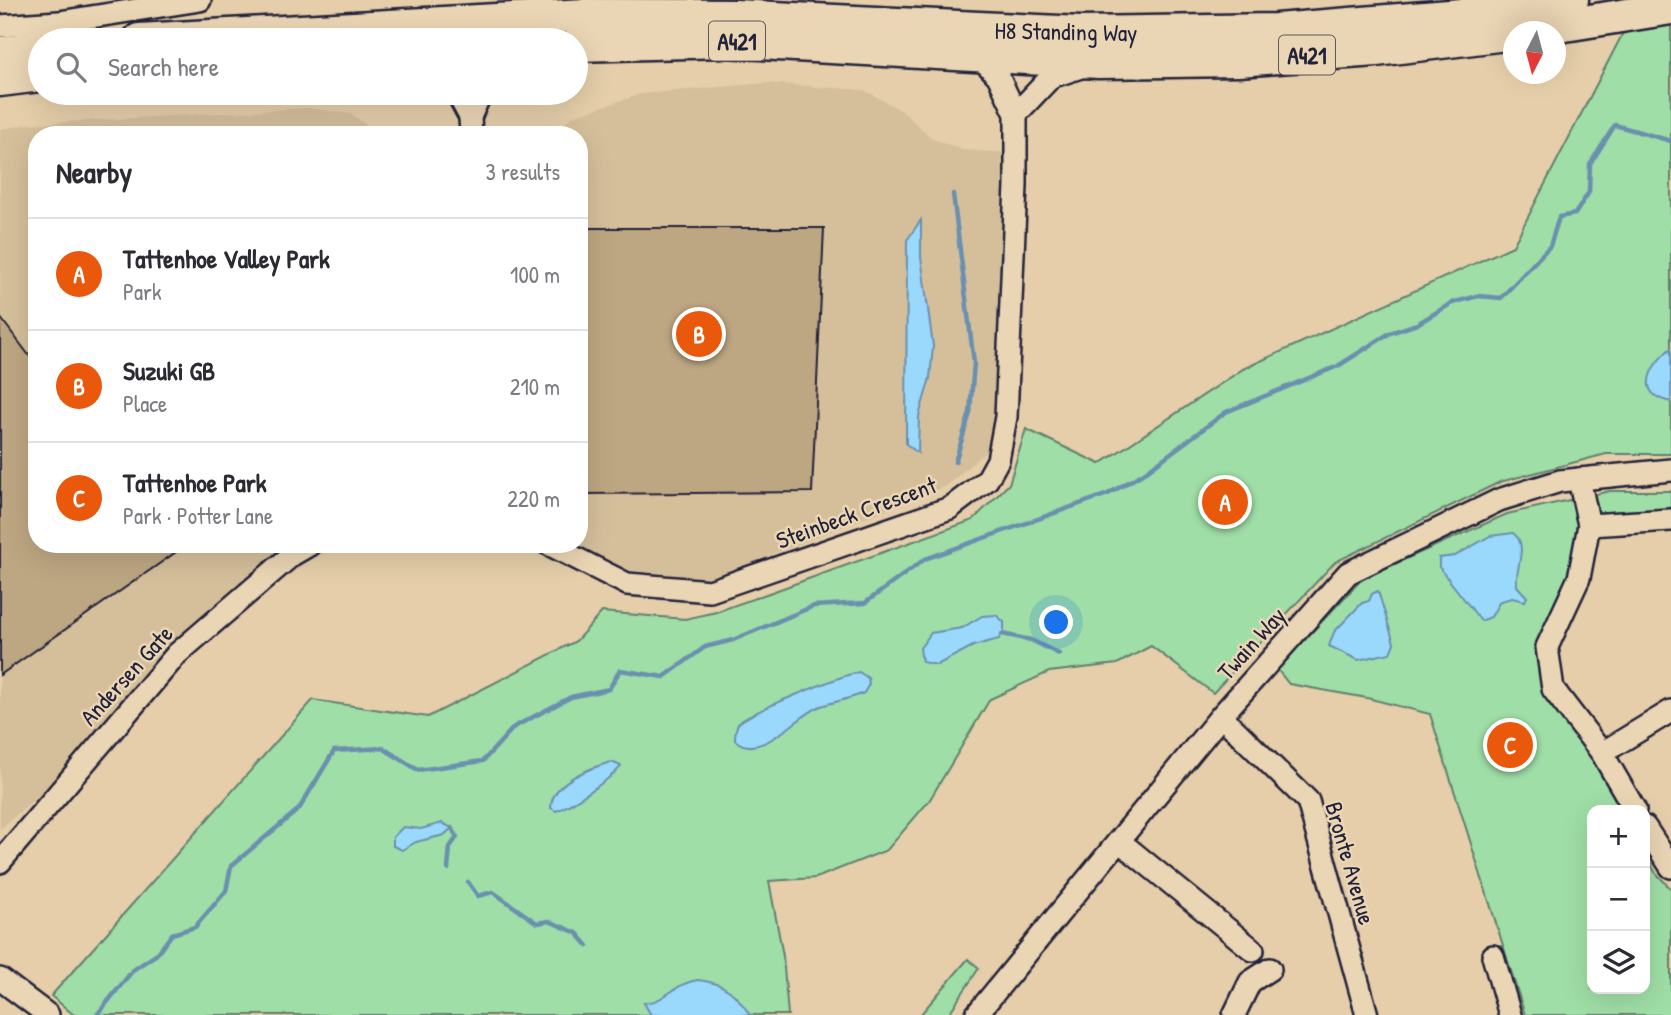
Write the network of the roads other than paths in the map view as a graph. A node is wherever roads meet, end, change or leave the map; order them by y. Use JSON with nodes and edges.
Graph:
{"nodes":[{"id":1,"x":200,"y":0,"type":"edge"},
{"id":2,"x":1572,"y":0,"type":"edge"},
{"id":3,"x":1671,"y":8,"type":"edge"},
{"id":4,"x":1566,"y":25,"type":"edge"},
{"id":5,"x":0,"y":26,"type":"edge"},
{"id":6,"x":353,"y":28,"type":"edge"},
{"id":7,"x":1503,"y":34,"type":"edge"},
{"id":8,"x":899,"y":38,"type":"junction"},
{"id":9,"x":945,"y":41,"type":"junction"},
{"id":10,"x":588,"y":45,"type":"edge"},
{"id":11,"x":28,"y":50,"type":"edge"},
{"id":12,"x":0,"y":53,"type":"edge"},
{"id":13,"x":979,"y":56,"type":"junction"},
{"id":14,"x":1099,"y":62,"type":"junction"},
{"id":15,"x":28,"y":76,"type":"edge"},
{"id":16,"x":0,"y":80,"type":"edge"},
{"id":17,"x":462,"y":105,"type":"edge"},
{"id":18,"x":477,"y":105,"type":"edge"},
{"id":19,"x":1016,"y":114,"type":"junction"},
{"id":20,"x":470,"y":126,"type":"edge"},
{"id":21,"x":1671,"y":470,"type":"edge"},
{"id":22,"x":1579,"y":479,"type":"junction"},
{"id":23,"x":1671,"y":520,"type":"edge"},
{"id":24,"x":1590,"y":524,"type":"junction"},
{"id":25,"x":295,"y":553,"type":"edge"},
{"id":26,"x":566,"y":553,"type":"edge"},
{"id":27,"x":1671,"y":711,"type":"edge"},
{"id":28,"x":1221,"y":716,"type":"junction"},
{"id":29,"x":1602,"y":753,"type":"junction"},
{"id":30,"x":1632,"y":805,"type":"edge"},
{"id":31,"x":1650,"y":833,"type":"edge"},
{"id":32,"x":1119,"y":841,"type":"junction"},
{"id":33,"x":1668,"y":856,"type":"edge"},
{"id":34,"x":0,"y":862,"type":"edge"},
{"id":35,"x":1254,"y":950,"type":"dead end"},
{"id":36,"x":1493,"y":956,"type":"dead end"},
{"id":37,"x":1269,"y":969,"type":"dead end"},
{"id":38,"x":0,"y":979,"type":"edge"},
{"id":39,"x":48,"y":1015,"type":"edge"},
{"id":40,"x":976,"y":1015,"type":"edge"},
{"id":41,"x":1234,"y":1015,"type":"edge"},
{"id":42,"x":1367,"y":1015,"type":"edge"},
{"id":43,"x":1510,"y":1015,"type":"edge"}],
"edges":[{"from":1,"to":5,"type":"street"},
{"from":2,"to":9,"type":"highway","name":"H8 Standing Way","number":"A421"},
{"from":3,"to":4,"type":"highway"},
{"from":6,"to":8,"type":"highway","name":"H8 Standing Way","number":"A421"},
{"from":7,"to":14,"type":"highway","name":"H8 Standing Way","number":"A421"},
{"from":8,"to":9,"type":"highway","name":"H8 Standing Way","number":"A421"},
{"from":8,"to":10,"type":"highway","name":"H8 Standing Way","number":"A421"},
{"from":9,"to":13,"type":"highway","name":"H8 Standing Way","number":"A421"},
{"from":11,"to":12,"type":"highway"},
{"from":13,"to":14,"type":"highway","name":"H8 Standing Way","number":"A421"},
{"from":13,"to":19,"type":"street","name":"Steinbeck Crescent"},
{"from":14,"to":19,"type":"street"},
{"from":15,"to":16,"type":"highway"},
{"from":17,"to":20,"type":"street"},
{"from":18,"to":20,"type":"street"},
{"from":19,"to":26,"type":"street","name":"Steinbeck Crescent"},
{"from":21,"to":22,"type":"street","name":"Twain Way"},
{"from":22,"to":24,"type":"street"},
{"from":22,"to":28,"type":"street","name":"Twain Way"},
{"from":23,"to":24,"type":"street"},
{"from":24,"to":29,"type":"street"},
{"from":25,"to":34,"type":"street","name":"Andersen Gate"},
{"from":27,"to":29,"type":"street"},
{"from":28,"to":32,"type":"street","name":"Twain Way"},
{"from":28,"to":42,"type":"street","name":"Bronte Avenue"},
{"from":29,"to":30,"type":"street"},
{"from":31,"to":33,"type":"street"},
{"from":32,"to":35,"type":"street"},
{"from":32,"to":40,"type":"street","name":"Twain Way"},
{"from":36,"to":43,"type":"street"},
{"from":37,"to":41,"type":"street"},
{"from":38,"to":39,"type":"street"}]}
